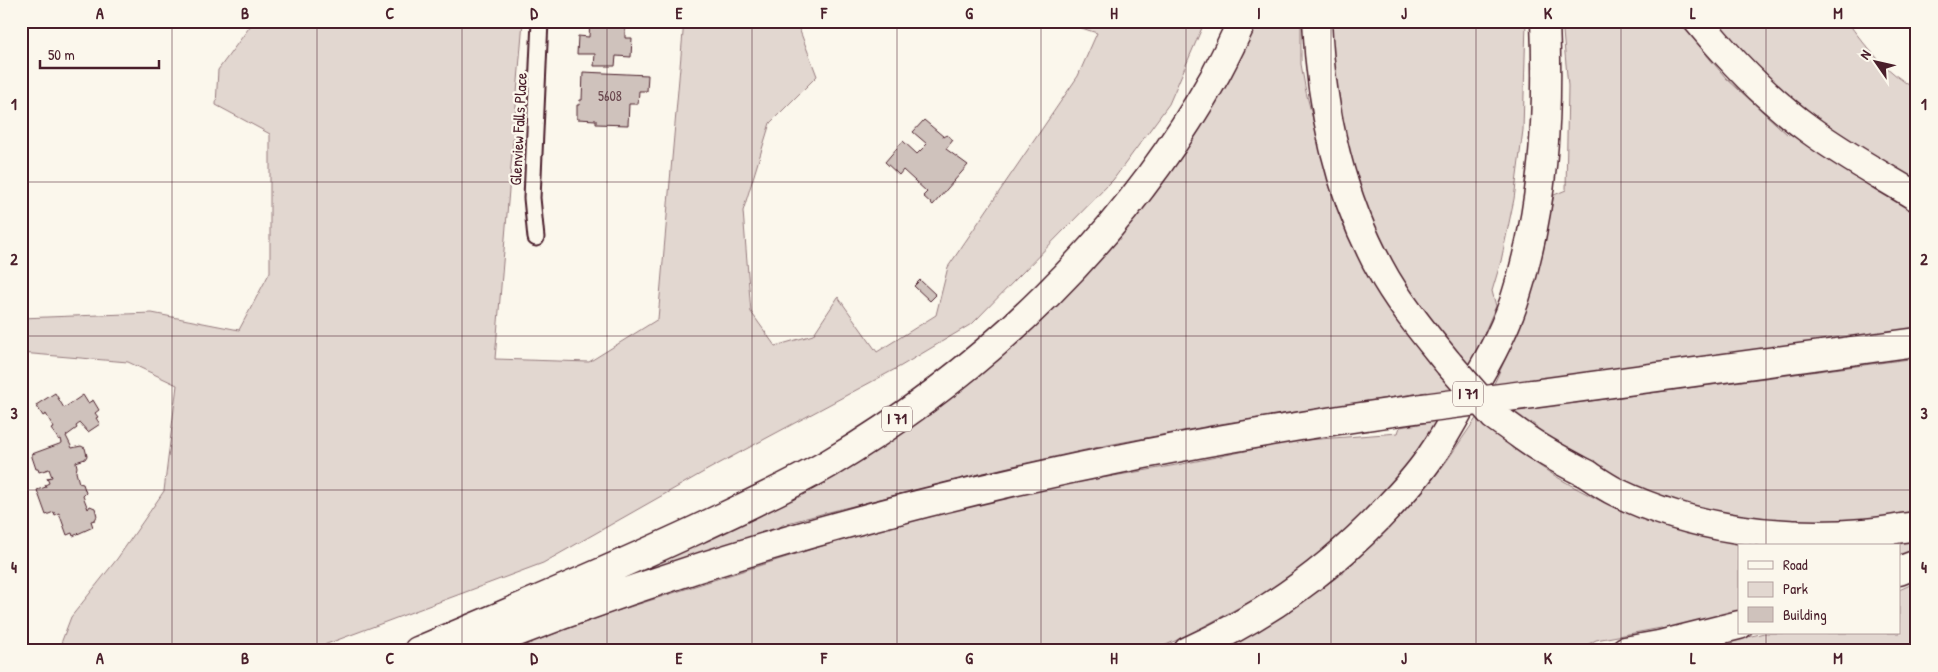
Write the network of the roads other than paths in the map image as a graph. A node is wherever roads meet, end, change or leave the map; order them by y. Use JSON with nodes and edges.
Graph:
{"nodes":[{"id":1,"x":540,"y":21,"type":"edge"},
{"id":2,"x":1242,"y":21,"type":"edge"},
{"id":3,"x":1317,"y":21,"type":"edge"},
{"id":4,"x":1545,"y":21,"type":"edge"},
{"id":5,"x":1698,"y":21,"type":"edge"},
{"id":6,"x":1917,"y":197,"type":"edge"},
{"id":7,"x":536,"y":238,"type":"dead end"},
{"id":8,"x":1917,"y":342,"type":"edge"},
{"id":9,"x":1917,"y":526,"type":"edge"},
{"id":10,"x":1917,"y":564,"type":"edge"},
{"id":11,"x":1900,"y":571,"type":"edge"},
{"id":12,"x":1738,"y":625,"type":"edge"},
{"id":13,"x":418,"y":651,"type":"edge"},
{"id":14,"x":469,"y":651,"type":"edge"},
{"id":15,"x":1188,"y":651,"type":"edge"},
{"id":16,"x":1625,"y":651,"type":"edge"}],
"edges":[{"from":1,"to":7,"type":"street","name":"Glenview Falls Place"},
{"from":2,"to":13,"type":"highway","number":"I 71"},
{"from":3,"to":9,"type":"highway","bridge":true},
{"from":4,"to":15,"type":"highway","number":"I 71"},
{"from":5,"to":6,"type":"highway"},
{"from":8,"to":14,"type":"highway","bridge":true},
{"from":10,"to":11,"type":"highway"},
{"from":12,"to":16,"type":"highway"}]}
